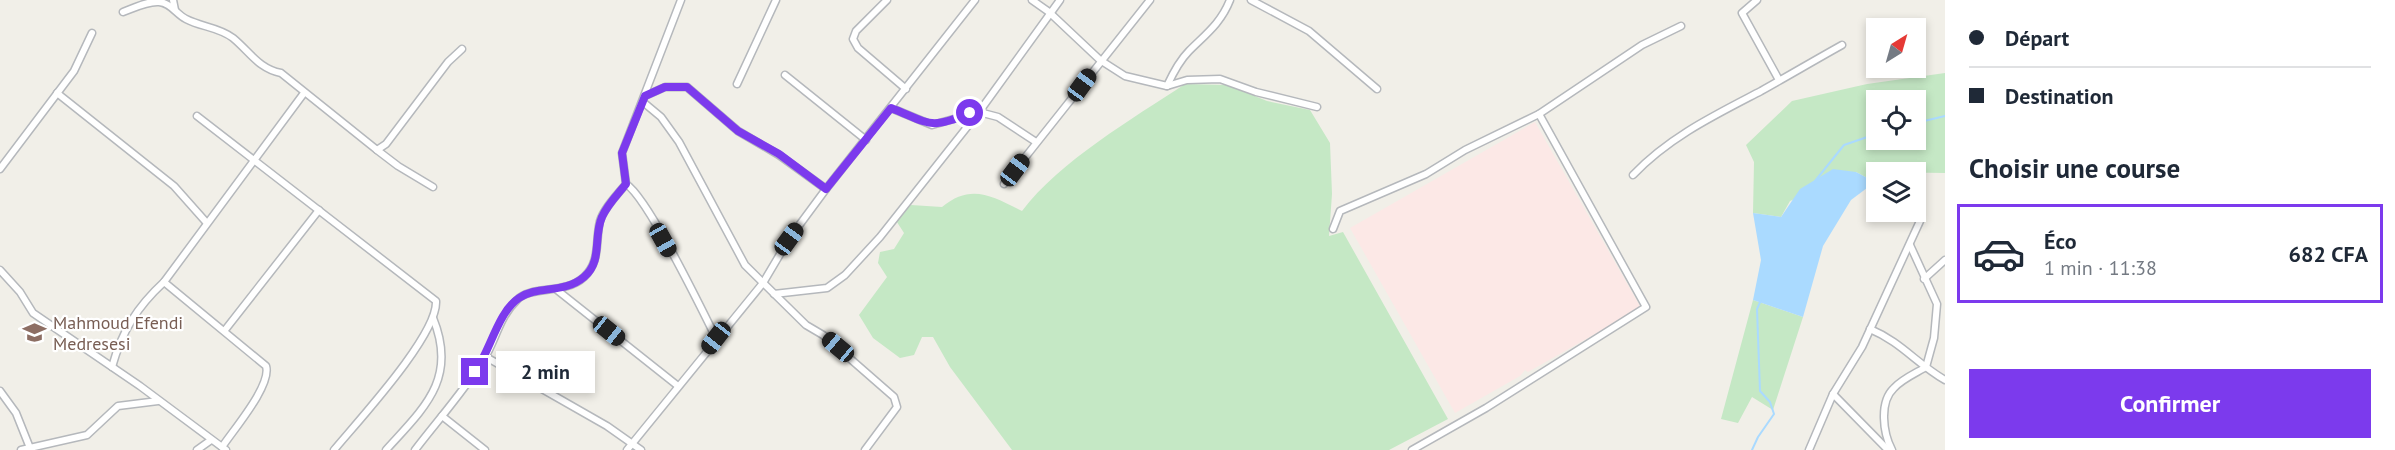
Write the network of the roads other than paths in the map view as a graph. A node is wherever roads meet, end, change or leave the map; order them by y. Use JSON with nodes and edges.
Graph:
{"nodes":[{"id":1,"x":173,"y":0,"type":"edge"},
{"id":2,"x":681,"y":0,"type":"edge"},
{"id":3,"x":776,"y":0,"type":"edge"},
{"id":4,"x":887,"y":0,"type":"edge"},
{"id":5,"x":975,"y":0,"type":"edge"},
{"id":6,"x":1032,"y":0,"type":"edge"},
{"id":7,"x":1060,"y":0,"type":"edge"},
{"id":8,"x":1150,"y":0,"type":"edge"},
{"id":9,"x":1230,"y":0,"type":"edge"},
{"id":10,"x":1251,"y":0,"type":"edge"},
{"id":11,"x":1757,"y":0,"type":"edge"},
{"id":12,"x":159,"y":1,"type":"edge"},
{"id":13,"x":175,"y":10,"type":"junction"},
{"id":14,"x":123,"y":12,"type":"dead end"},
{"id":15,"x":1049,"y":12,"type":"junction"},
{"id":16,"x":1681,"y":26,"type":"dead end"},
{"id":17,"x":92,"y":33,"type":"dead end"},
{"id":18,"x":1842,"y":45,"type":"dead end"},
{"id":19,"x":462,"y":49,"type":"dead end"},
{"id":20,"x":1100,"y":60,"type":"junction"},
{"id":21,"x":785,"y":75,"type":"dead end"},
{"id":22,"x":1779,"y":80,"type":"junction"},
{"id":23,"x":737,"y":84,"type":"dead end"},
{"id":24,"x":1167,"y":86,"type":"junction"},
{"id":25,"x":906,"y":89,"type":"junction"},
{"id":26,"x":1377,"y":89,"type":"dead end"},
{"id":27,"x":57,"y":93,"type":"junction"},
{"id":28,"x":304,"y":93,"type":"junction"},
{"id":29,"x":644,"y":99,"type":"junction"},
{"id":30,"x":1317,"y":107,"type":"dead end"},
{"id":31,"x":891,"y":108,"type":"junction"},
{"id":32,"x":979,"y":112,"type":"junction"},
{"id":33,"x":1539,"y":114,"type":"junction"},
{"id":34,"x":197,"y":116,"type":"dead end"},
{"id":35,"x":866,"y":140,"type":"junction"},
{"id":36,"x":1036,"y":142,"type":"junction"},
{"id":37,"x":377,"y":150,"type":"junction"},
{"id":38,"x":253,"y":159,"type":"junction"},
{"id":39,"x":0,"y":169,"type":"edge"},
{"id":40,"x":1633,"y":174,"type":"dead end"},
{"id":41,"x":626,"y":184,"type":"junction"},
{"id":42,"x":1004,"y":184,"type":"dead end"},
{"id":43,"x":433,"y":187,"type":"dead end"},
{"id":44,"x":826,"y":189,"type":"junction"},
{"id":45,"x":319,"y":210,"type":"junction"},
{"id":46,"x":206,"y":222,"type":"junction"},
{"id":47,"x":1920,"y":222,"type":"edge"},
{"id":48,"x":1333,"y":229,"type":"dead end"},
{"id":49,"x":1910,"y":245,"type":"junction"},
{"id":50,"x":1945,"y":260,"type":"edge"},
{"id":51,"x":0,"y":270,"type":"edge"},
{"id":52,"x":1924,"y":279,"type":"junction"},
{"id":53,"x":164,"y":282,"type":"junction"},
{"id":54,"x":763,"y":283,"type":"junction"},
{"id":55,"x":557,"y":290,"type":"junction"},
{"id":56,"x":774,"y":294,"type":"junction"},
{"id":57,"x":433,"y":318,"type":"junction"},
{"id":58,"x":1870,"y":329,"type":"junction"},
{"id":59,"x":225,"y":330,"type":"junction"},
{"id":60,"x":716,"y":338,"type":"junction"},
{"id":61,"x":486,"y":357,"type":"junction"},
{"id":62,"x":112,"y":367,"type":"junction"},
{"id":63,"x":1926,"y":367,"type":"junction"},
{"id":64,"x":1945,"y":380,"type":"edge"},
{"id":65,"x":678,"y":386,"type":"junction"},
{"id":66,"x":0,"y":392,"type":"edge"},
{"id":67,"x":1833,"y":394,"type":"junction"},
{"id":68,"x":158,"y":401,"type":"junction"},
{"id":69,"x":442,"y":416,"type":"junction"},
{"id":70,"x":211,"y":440,"type":"junction"},
{"id":71,"x":633,"y":443,"type":"junction"},
{"id":72,"x":30,"y":448,"type":"junction"},
{"id":73,"x":224,"y":448,"type":"edge"},
{"id":74,"x":21,"y":450,"type":"edge"},
{"id":75,"x":197,"y":450,"type":"edge"},
{"id":76,"x":334,"y":450,"type":"edge"},
{"id":77,"x":386,"y":450,"type":"edge"},
{"id":78,"x":415,"y":450,"type":"edge"},
{"id":79,"x":485,"y":450,"type":"edge"},
{"id":80,"x":627,"y":450,"type":"edge"},
{"id":81,"x":641,"y":450,"type":"edge"},
{"id":82,"x":865,"y":450,"type":"edge"},
{"id":83,"x":1412,"y":450,"type":"edge"},
{"id":84,"x":1809,"y":450,"type":"edge"},
{"id":85,"x":1890,"y":450,"type":"edge"}],
"edges":[{"from":1,"to":13,"type":"street"},
{"from":2,"to":29,"type":"street"},
{"from":3,"to":23,"type":"street"},
{"from":4,"to":25,"type":"street"},
{"from":5,"to":25,"type":"street"},
{"from":6,"to":15,"type":"street"},
{"from":7,"to":15,"type":"street"},
{"from":8,"to":20,"type":"street"},
{"from":9,"to":24,"type":"street"},
{"from":10,"to":26,"type":"street"},
{"from":11,"to":22,"type":"street"},
{"from":12,"to":13,"type":"street"},
{"from":12,"to":14,"type":"street"},
{"from":13,"to":28,"type":"street"},
{"from":15,"to":20,"type":"street"},
{"from":15,"to":32,"type":"street"},
{"from":16,"to":33,"type":"street"},
{"from":17,"to":27,"type":"street"},
{"from":18,"to":22,"type":"street"},
{"from":19,"to":37,"type":"street"},
{"from":20,"to":24,"type":"street"},
{"from":20,"to":36,"type":"street"},
{"from":21,"to":35,"type":"street"},
{"from":22,"to":40,"type":"street"},
{"from":24,"to":30,"type":"street"},
{"from":25,"to":31,"type":"street"},
{"from":27,"to":39,"type":"street"},
{"from":27,"to":46,"type":"street"},
{"from":28,"to":37,"type":"street"},
{"from":28,"to":38,"type":"street"},
{"from":29,"to":41,"type":"street"},
{"from":29,"to":44,"type":"street"},
{"from":29,"to":54,"type":"street"},
{"from":31,"to":32,"type":"street"},
{"from":31,"to":35,"type":"street"},
{"from":32,"to":36,"type":"street"},
{"from":32,"to":56,"type":"street"},
{"from":33,"to":48,"type":"street"},
{"from":33,"to":83,"type":"street"},
{"from":34,"to":38,"type":"street"},
{"from":35,"to":44,"type":"street"},
{"from":36,"to":42,"type":"street"},
{"from":37,"to":43,"type":"street"},
{"from":38,"to":45,"type":"street"},
{"from":38,"to":46,"type":"street"},
{"from":41,"to":55,"type":"street"},
{"from":41,"to":60,"type":"street"},
{"from":44,"to":54,"type":"street"},
{"from":45,"to":57,"type":"street"},
{"from":45,"to":59,"type":"street"},
{"from":46,"to":53,"type":"street"},
{"from":47,"to":49,"type":"street"},
{"from":49,"to":52,"type":"street"},
{"from":49,"to":58,"type":"street"},
{"from":50,"to":52,"type":"street"},
{"from":51,"to":62,"type":"street"},
{"from":52,"to":63,"type":"street"},
{"from":53,"to":59,"type":"street"},
{"from":53,"to":62,"type":"street"},
{"from":54,"to":56,"type":"street"},
{"from":54,"to":60,"type":"street"},
{"from":55,"to":61,"type":"street"},
{"from":55,"to":65,"type":"street"},
{"from":56,"to":82,"type":"street"},
{"from":57,"to":76,"type":"street"},
{"from":57,"to":77,"type":"street"},
{"from":58,"to":63,"type":"street"},
{"from":58,"to":67,"type":"street"},
{"from":59,"to":73,"type":"street"},
{"from":60,"to":65,"type":"street"},
{"from":61,"to":69,"type":"street"},
{"from":61,"to":71,"type":"street"},
{"from":62,"to":68,"type":"street"},
{"from":63,"to":64,"type":"street"},
{"from":63,"to":85,"type":"street"},
{"from":65,"to":71,"type":"street"},
{"from":66,"to":72,"type":"street"},
{"from":67,"to":84,"type":"street"},
{"from":67,"to":85,"type":"street"},
{"from":68,"to":70,"type":"street"},
{"from":68,"to":72,"type":"street"},
{"from":69,"to":78,"type":"street"},
{"from":69,"to":79,"type":"street"},
{"from":70,"to":73,"type":"street"},
{"from":70,"to":75,"type":"street"},
{"from":71,"to":80,"type":"street"},
{"from":71,"to":81,"type":"street"},
{"from":72,"to":74,"type":"street"}]}
